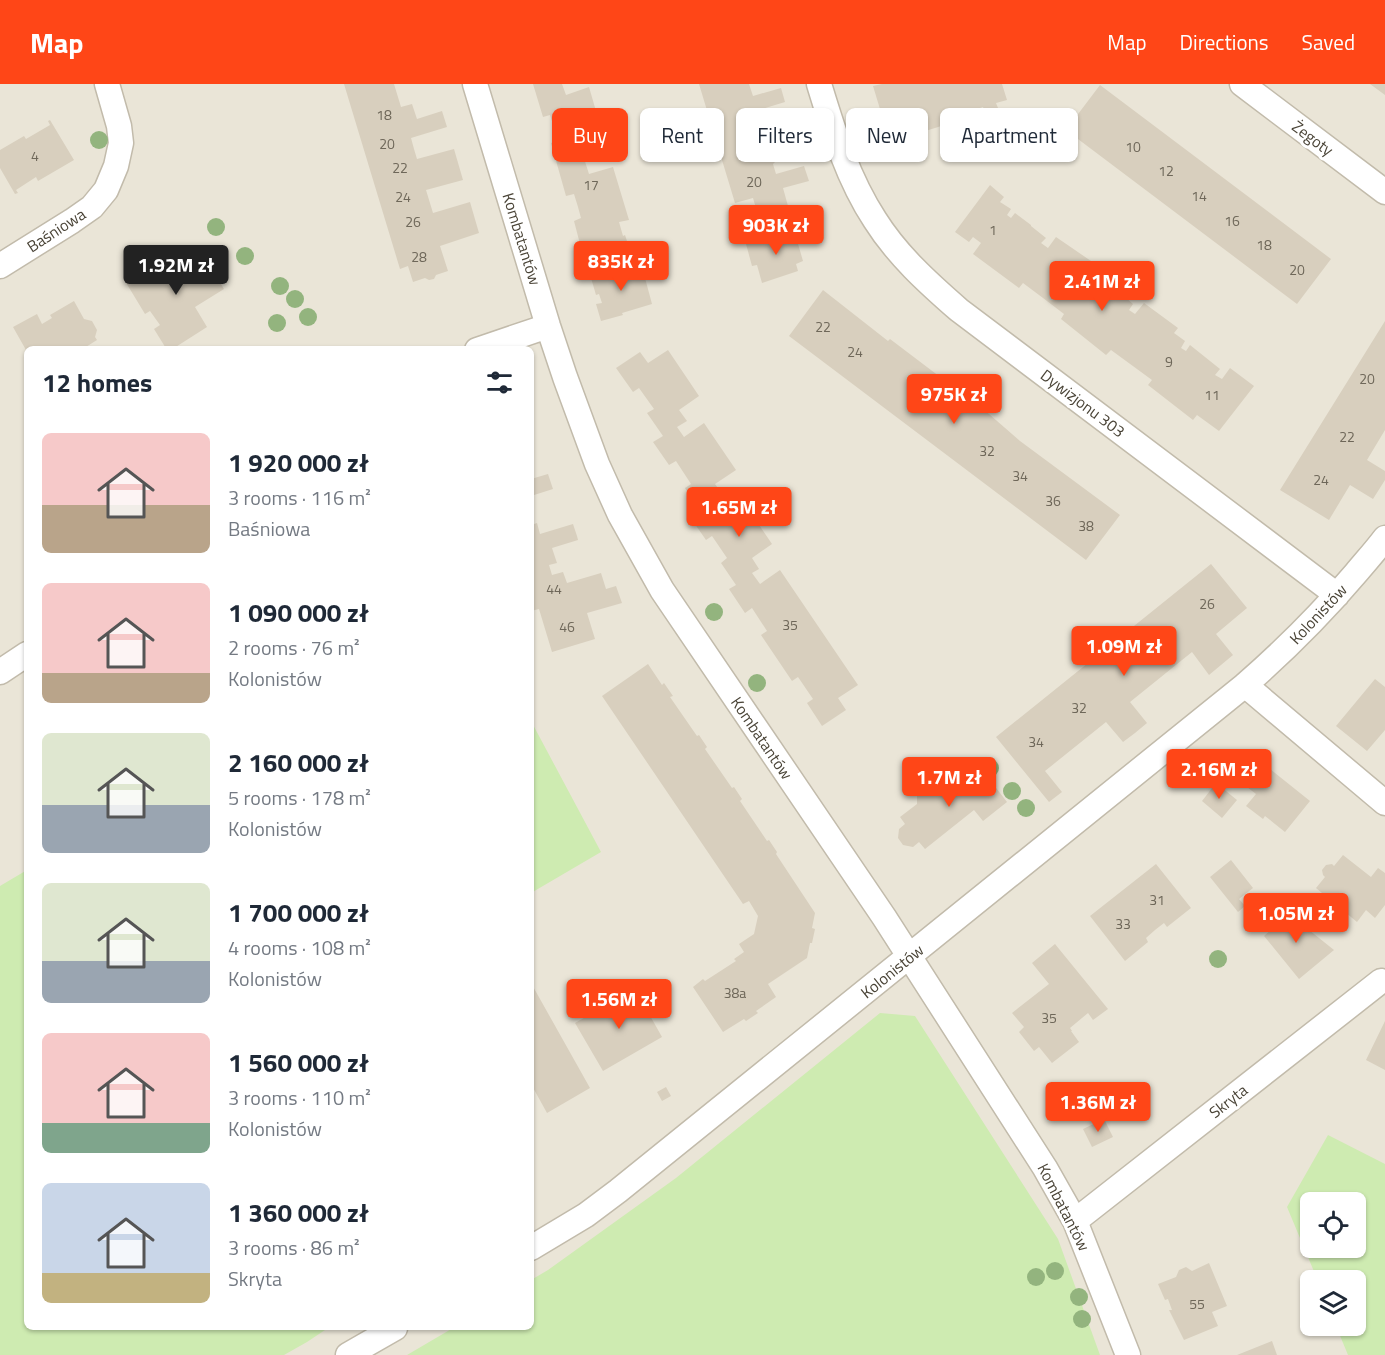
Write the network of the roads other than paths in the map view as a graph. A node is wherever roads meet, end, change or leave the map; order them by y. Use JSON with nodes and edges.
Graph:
{"nodes":[{"id":1,"x":107,"y":84,"type":"edge"},
{"id":2,"x":475,"y":84,"type":"edge"},
{"id":3,"x":819,"y":84,"type":"edge"},
{"id":4,"x":1242,"y":84,"type":"edge"},
{"id":5,"x":1385,"y":192,"type":"edge"},
{"id":6,"x":0,"y":266,"type":"edge"},
{"id":7,"x":548,"y":326,"type":"junction"},
{"id":8,"x":489,"y":346,"type":"edge"},
{"id":9,"x":1385,"y":537,"type":"edge"},
{"id":10,"x":1337,"y":595,"type":"junction"},
{"id":11,"x":24,"y":656,"type":"edge"},
{"id":12,"x":0,"y":672,"type":"edge"},
{"id":13,"x":1245,"y":685,"type":"junction"},
{"id":14,"x":1385,"y":803,"type":"edge"},
{"id":15,"x":909,"y":957,"type":"junction"},
{"id":16,"x":1381,"y":981,"type":"dead end"},
{"id":17,"x":1075,"y":1221,"type":"junction"},
{"id":18,"x":534,"y":1246,"type":"edge"},
{"id":19,"x":392,"y":1330,"type":"edge"},
{"id":20,"x":348,"y":1355,"type":"edge"},
{"id":21,"x":1128,"y":1355,"type":"edge"}],
"edges":[{"from":1,"to":6,"type":"street","name":"Baśniowa"},
{"from":2,"to":7,"type":"street","name":"Kombatantów"},
{"from":3,"to":10,"type":"street","name":"Dywizjonu 303"},
{"from":4,"to":5,"type":"street","name":"Żegoty"},
{"from":7,"to":8,"type":"street"},
{"from":7,"to":15,"type":"street","name":"Kombatantów"},
{"from":9,"to":10,"type":"street","name":"Kolonistów"},
{"from":10,"to":13,"type":"street","name":"Kolonistów"},
{"from":11,"to":12,"type":"street"},
{"from":13,"to":14,"type":"street"},
{"from":13,"to":15,"type":"street","name":"Kolonistów"},
{"from":15,"to":17,"type":"street","name":"Kombatantów"},
{"from":15,"to":18,"type":"street","name":"Kolonistów"},
{"from":16,"to":17,"type":"street","name":"Skryta"},
{"from":17,"to":21,"type":"street","name":"Kombatantów"},
{"from":19,"to":20,"type":"street"}]}
